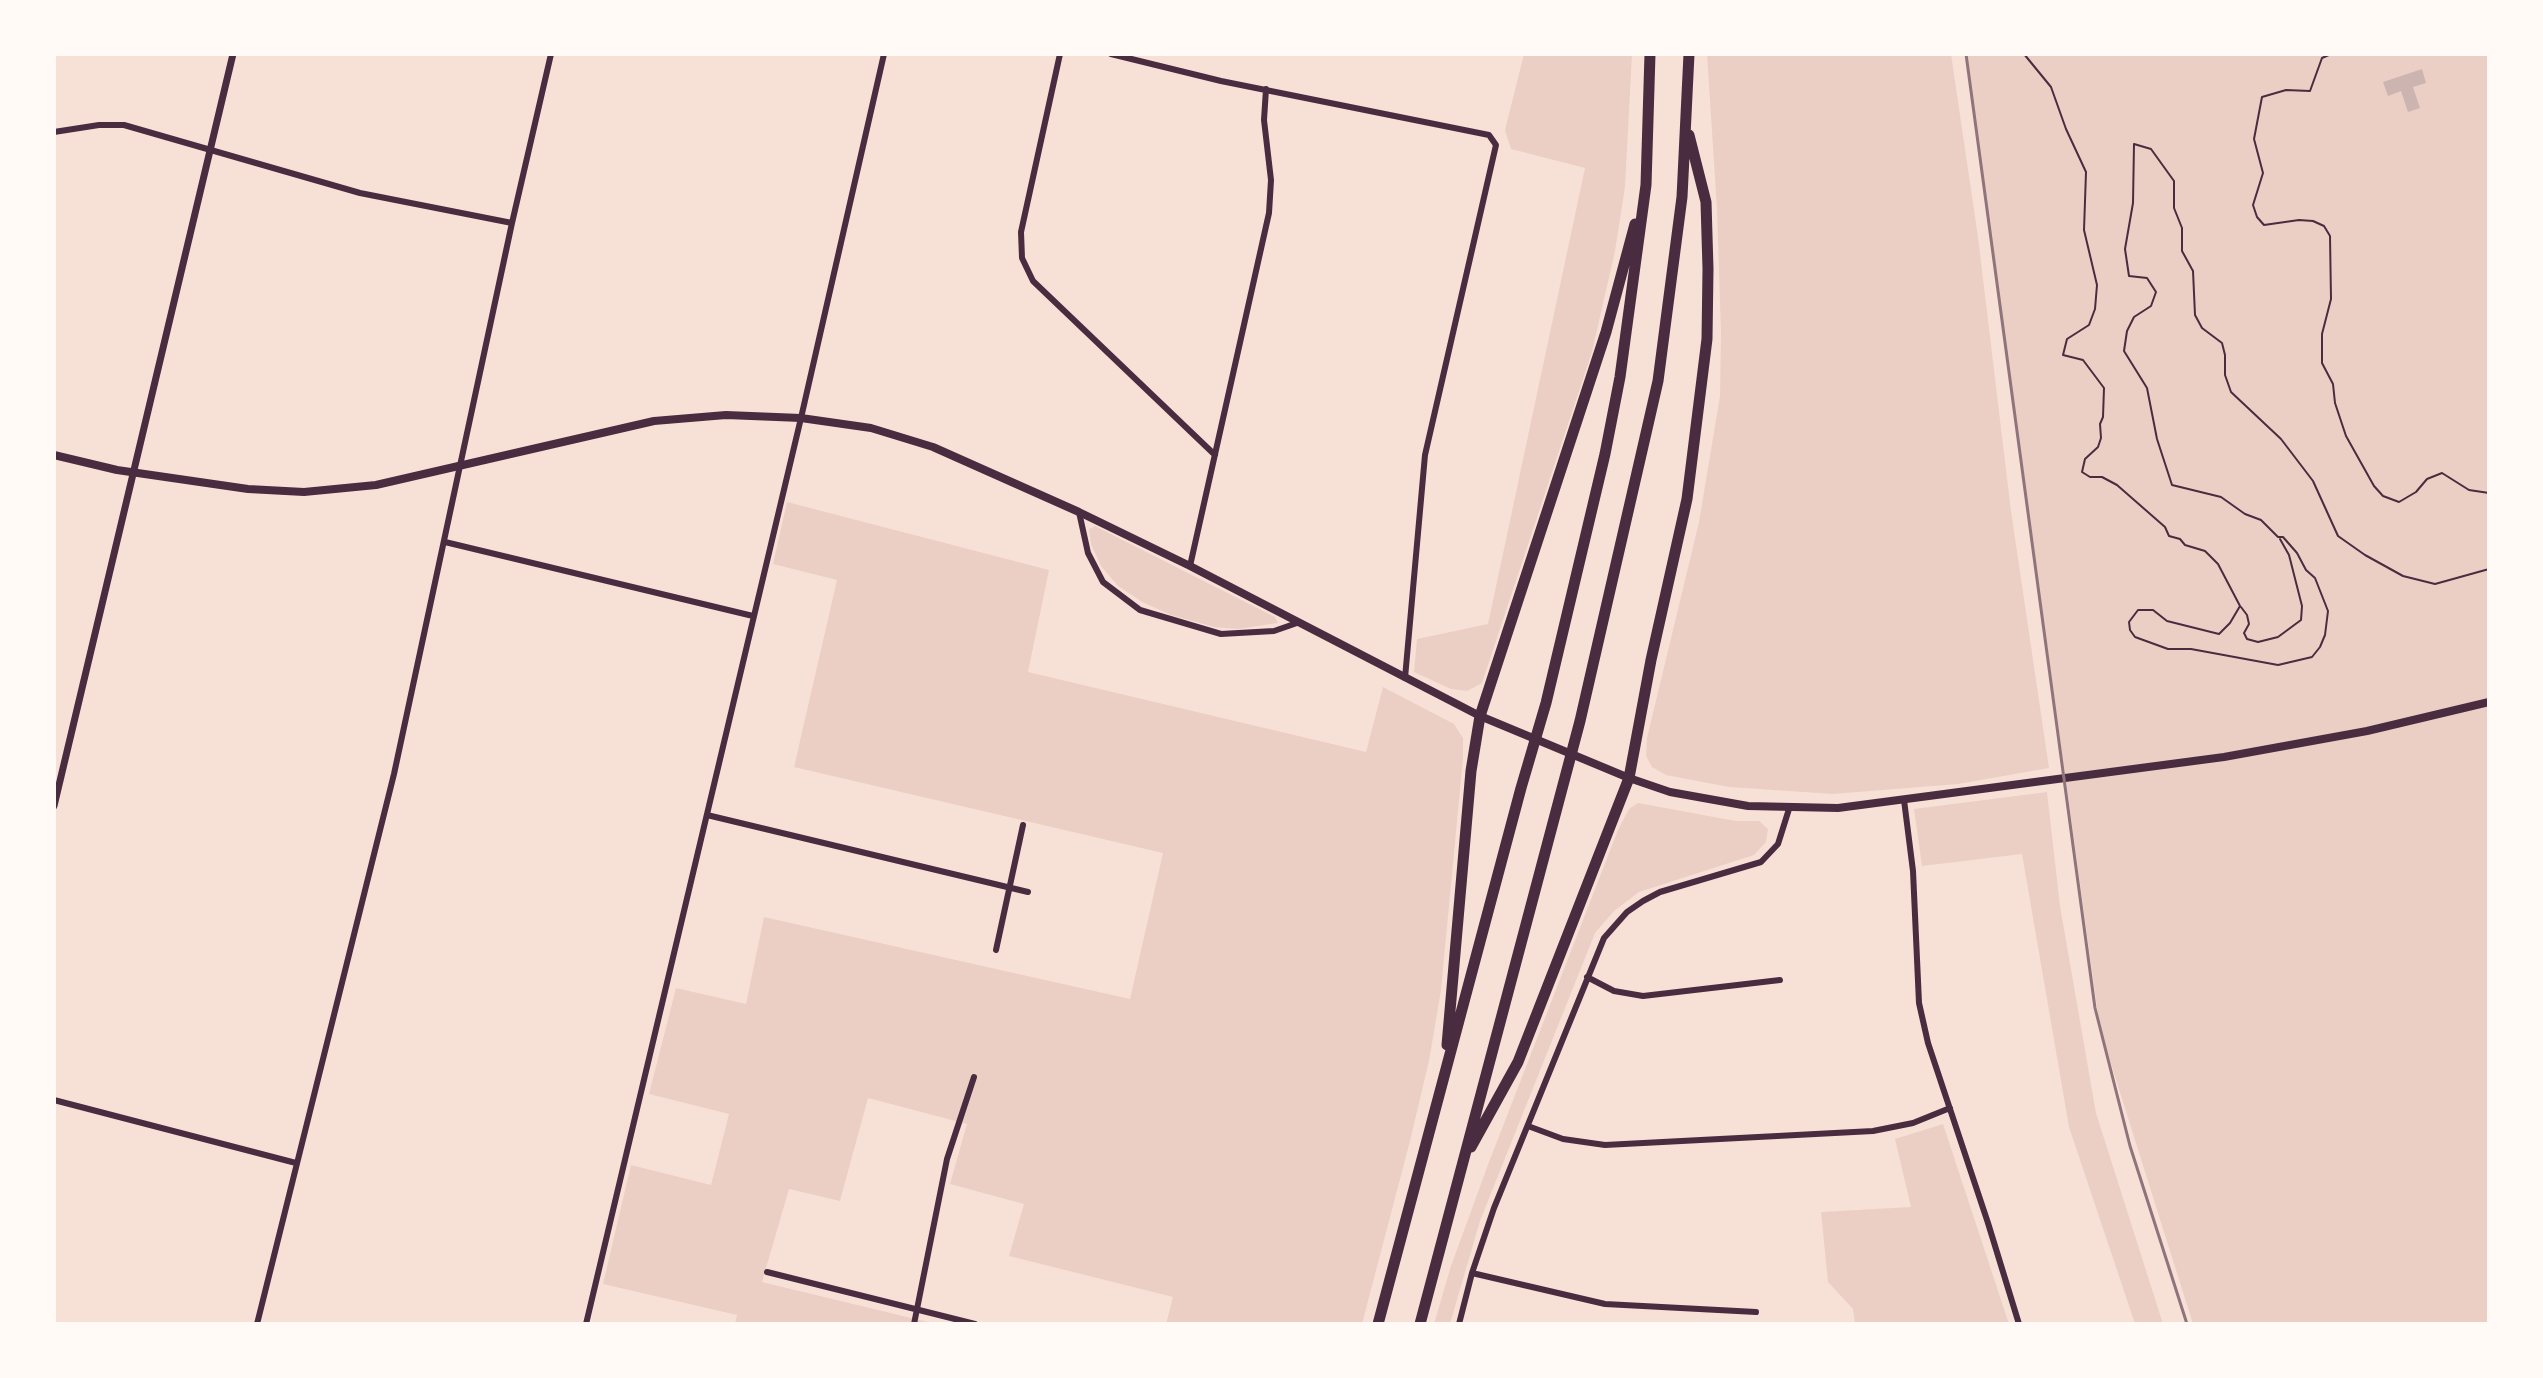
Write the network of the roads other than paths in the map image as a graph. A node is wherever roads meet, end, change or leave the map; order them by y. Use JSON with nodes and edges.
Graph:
{"nodes":[{"id":1,"x":233,"y":54,"type":"edge"},
{"id":2,"x":551,"y":54,"type":"edge"},
{"id":3,"x":884,"y":54,"type":"edge"},
{"id":4,"x":1060,"y":54,"type":"edge"},
{"id":5,"x":1111,"y":54,"type":"edge"},
{"id":6,"x":1650,"y":54,"type":"edge"},
{"id":7,"x":1689,"y":54,"type":"edge"},
{"id":8,"x":1266,"y":89,"type":"junction"},
{"id":9,"x":1686,"y":123,"type":"junction"},
{"id":10,"x":54,"y":132,"type":"edge"},
{"id":11,"x":211,"y":150,"type":"junction"},
{"id":12,"x":1646,"y":185,"type":"junction"},
{"id":13,"x":512,"y":223,"type":"junction"},
{"id":14,"x":801,"y":418,"type":"junction"},
{"id":15,"x":54,"y":455,"type":"edge"},
{"id":16,"x":1215,"y":455,"type":"junction"},
{"id":17,"x":461,"y":466,"type":"junction"},
{"id":18,"x":135,"y":472,"type":"junction"},
{"id":19,"x":1079,"y":512,"type":"junction"},
{"id":20,"x":445,"y":542,"type":"junction"},
{"id":21,"x":1190,"y":566,"type":"junction"},
{"id":22,"x":753,"y":616,"type":"junction"},
{"id":23,"x":1297,"y":623,"type":"junction"},
{"id":24,"x":1405,"y":678,"type":"junction"},
{"id":25,"x":2489,"y":702,"type":"edge"},
{"id":26,"x":1480,"y":716,"type":"junction"},
{"id":27,"x":1629,"y":778,"type":"junction"},
{"id":28,"x":1904,"y":800,"type":"junction"},
{"id":29,"x":54,"y":806,"type":"edge"},
{"id":30,"x":1789,"y":809,"type":"junction"},
{"id":31,"x":707,"y":815,"type":"junction"},
{"id":32,"x":1023,"y":825,"type":"dead end"},
{"id":33,"x":1009,"y":888,"type":"junction"},
{"id":34,"x":1028,"y":892,"type":"dead end"},
{"id":35,"x":996,"y":950,"type":"dead end"},
{"id":36,"x":1587,"y":977,"type":"junction"},
{"id":37,"x":1780,"y":980,"type":"dead end"},
{"id":38,"x":1444,"y":1074,"type":"junction"},
{"id":39,"x":974,"y":1077,"type":"dead end"},
{"id":40,"x":54,"y":1100,"type":"edge"},
{"id":41,"x":1950,"y":1108,"type":"junction"},
{"id":42,"x":1528,"y":1126,"type":"junction"},
{"id":43,"x":1463,"y":1162,"type":"junction"},
{"id":44,"x":296,"y":1163,"type":"junction"},
{"id":45,"x":767,"y":1272,"type":"dead end"},
{"id":46,"x":1472,"y":1273,"type":"junction"},
{"id":47,"x":917,"y":1309,"type":"junction"},
{"id":48,"x":1756,"y":1312,"type":"dead end"},
{"id":49,"x":257,"y":1324,"type":"edge"},
{"id":50,"x":586,"y":1324,"type":"edge"},
{"id":51,"x":914,"y":1324,"type":"edge"},
{"id":52,"x":975,"y":1324,"type":"edge"},
{"id":53,"x":1378,"y":1324,"type":"edge"},
{"id":54,"x":1420,"y":1324,"type":"edge"},
{"id":55,"x":1459,"y":1324,"type":"edge"},
{"id":56,"x":2019,"y":1324,"type":"edge"}],
"edges":[{"from":1,"to":11,"type":"street"},
{"from":2,"to":13,"type":"street"},
{"from":3,"to":14,"type":"street"},
{"from":4,"to":16,"type":"street"},
{"from":5,"to":8,"type":"street"},
{"from":6,"to":12,"type":"highway"},
{"from":7,"to":9,"type":"highway"},
{"from":8,"to":16,"type":"street"},
{"from":8,"to":24,"type":"street"},
{"from":9,"to":27,"type":"highway"},
{"from":9,"to":43,"type":"highway"},
{"from":10,"to":11,"type":"street"},
{"from":11,"to":13,"type":"street"},
{"from":11,"to":18,"type":"street"},
{"from":12,"to":26,"type":"highway"},
{"from":12,"to":38,"type":"highway"},
{"from":13,"to":17,"type":"street"},
{"from":14,"to":17,"type":"main road"},
{"from":14,"to":19,"type":"main road"},
{"from":14,"to":22,"type":"street"},
{"from":15,"to":18,"type":"main road"},
{"from":16,"to":21,"type":"street"},
{"from":17,"to":18,"type":"main road"},
{"from":17,"to":20,"type":"street"},
{"from":18,"to":29,"type":"street"},
{"from":19,"to":21,"type":"main road"},
{"from":19,"to":23,"type":"street"},
{"from":20,"to":22,"type":"street"},
{"from":20,"to":44,"type":"street"},
{"from":21,"to":23,"type":"main road"},
{"from":22,"to":31,"type":"street"},
{"from":23,"to":24,"type":"main road"},
{"from":24,"to":26,"type":"main road"},
{"from":25,"to":28,"type":"main road"},
{"from":26,"to":27,"type":"main road"},
{"from":26,"to":38,"type":"highway"},
{"from":27,"to":30,"type":"main road"},
{"from":27,"to":43,"type":"highway"},
{"from":28,"to":30,"type":"main road"},
{"from":28,"to":41,"type":"street"},
{"from":30,"to":36,"type":"street"},
{"from":31,"to":33,"type":"street"},
{"from":31,"to":50,"type":"street"},
{"from":32,"to":33,"type":"street"},
{"from":33,"to":34,"type":"street"},
{"from":33,"to":35,"type":"street"},
{"from":36,"to":37,"type":"street"},
{"from":36,"to":42,"type":"street"},
{"from":38,"to":53,"type":"highway"},
{"from":39,"to":47,"type":"street"},
{"from":40,"to":44,"type":"street"},
{"from":41,"to":42,"type":"street"},
{"from":41,"to":56,"type":"street"},
{"from":42,"to":46,"type":"street"},
{"from":43,"to":54,"type":"highway"},
{"from":44,"to":49,"type":"street"},
{"from":45,"to":47,"type":"street"},
{"from":46,"to":48,"type":"street"},
{"from":46,"to":55,"type":"street"},
{"from":47,"to":51,"type":"street"},
{"from":47,"to":52,"type":"street"}]}
